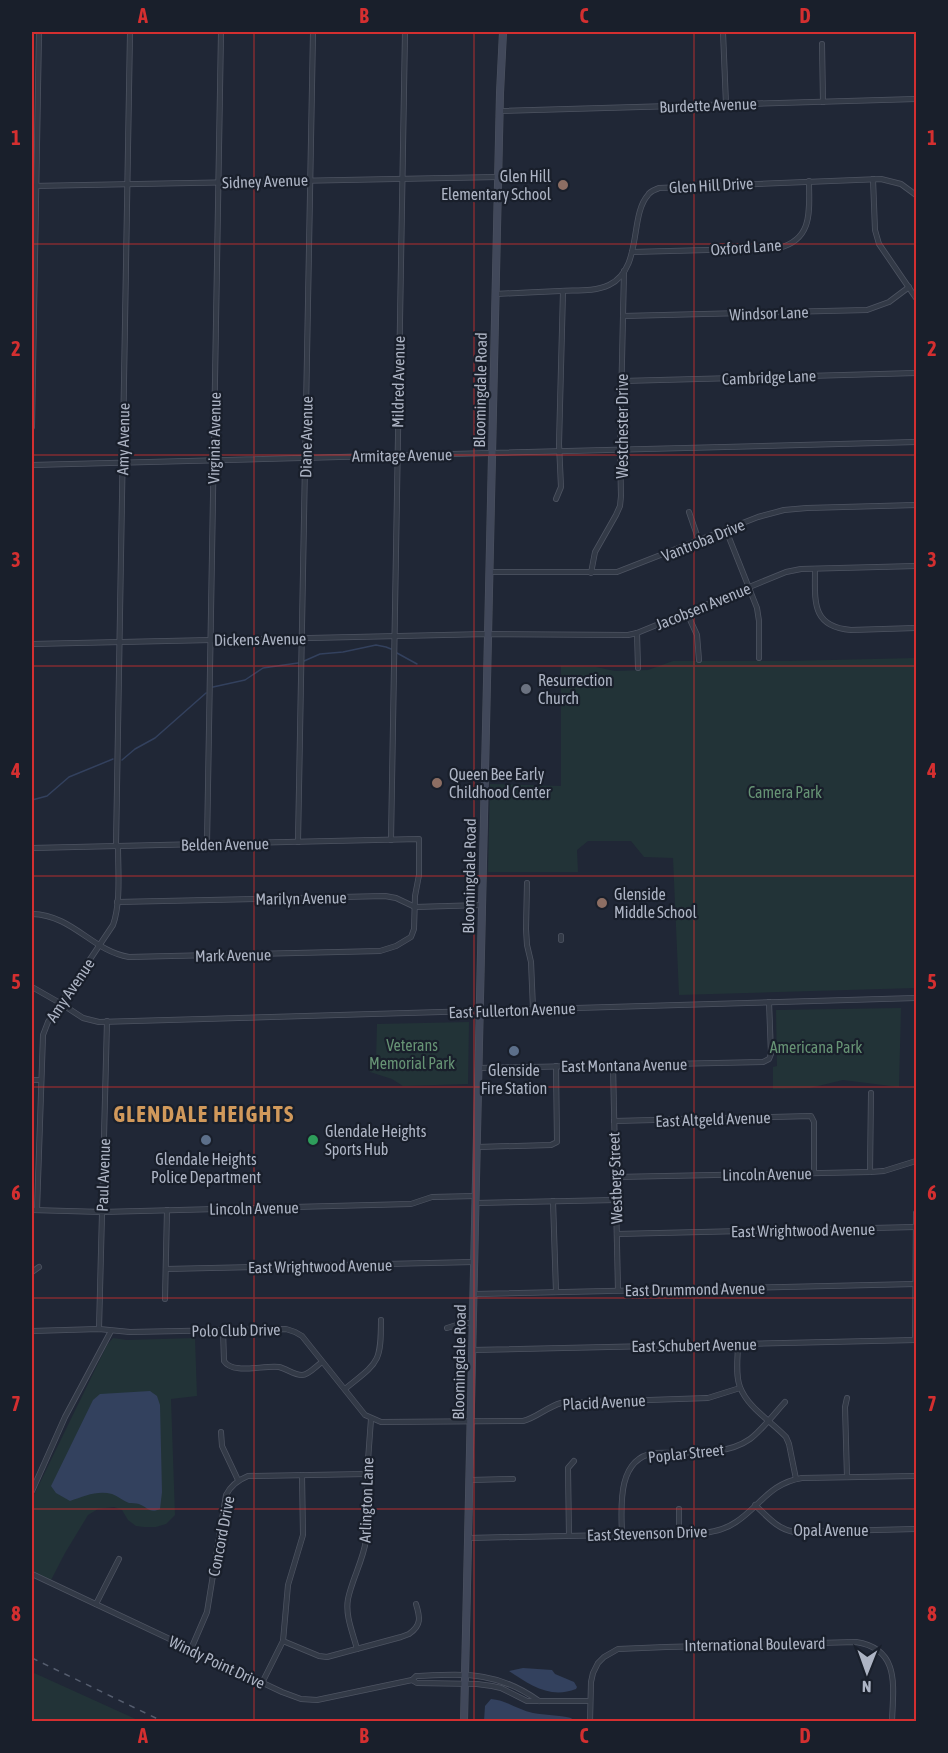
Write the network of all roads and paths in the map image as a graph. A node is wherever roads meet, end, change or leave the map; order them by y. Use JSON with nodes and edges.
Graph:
{"nodes":[{"id":1,"x":39,"y":32,"type":"edge"},
{"id":2,"x":130,"y":32,"type":"edge"},
{"id":3,"x":221,"y":32,"type":"edge"},
{"id":4,"x":313,"y":32,"type":"edge"},
{"id":5,"x":405,"y":32,"type":"edge"},
{"id":6,"x":503,"y":32,"type":"edge"},
{"id":7,"x":723,"y":32,"type":"edge"},
{"id":8,"x":822,"y":44,"type":"dead end"},
{"id":9,"x":916,"y":99,"type":"edge"},
{"id":10,"x":823,"y":102,"type":"junction"},
{"id":11,"x":726,"y":104,"type":"junction"},
{"id":12,"x":499,"y":111,"type":"junction"},
{"id":13,"x":498,"y":177,"type":"junction"},
{"id":14,"x":402,"y":179,"type":"junction"},
{"id":15,"x":873,"y":179,"type":"junction"},
{"id":16,"x":310,"y":180,"type":"junction"},
{"id":17,"x":809,"y":181,"type":"junction"},
{"id":18,"x":219,"y":182,"type":"junction"},
{"id":19,"x":127,"y":184,"type":"junction"},
{"id":20,"x":34,"y":186,"type":"edge"},
{"id":21,"x":916,"y":195,"type":"edge"},
{"id":22,"x":632,"y":252,"type":"junction"},
{"id":23,"x":624,"y":272,"type":"junction"},
{"id":24,"x":909,"y":288,"type":"junction"},
{"id":25,"x":563,"y":291,"type":"junction"},
{"id":26,"x":495,"y":294,"type":"junction"},
{"id":27,"x":916,"y":298,"type":"edge"},
{"id":28,"x":623,"y":316,"type":"junction"},
{"id":29,"x":916,"y":373,"type":"edge"},
{"id":30,"x":622,"y":381,"type":"junction"},
{"id":31,"x":32,"y":427,"type":"edge"},
{"id":32,"x":916,"y":442,"type":"edge"},
{"id":33,"x":620,"y":450,"type":"junction"},
{"id":34,"x":560,"y":452,"type":"junction"},
{"id":35,"x":492,"y":453,"type":"junction"},
{"id":36,"x":397,"y":455,"type":"junction"},
{"id":37,"x":306,"y":457,"type":"junction"},
{"id":38,"x":214,"y":460,"type":"junction"},
{"id":39,"x":122,"y":463,"type":"junction"},
{"id":40,"x":32,"y":465,"type":"edge"},
{"id":41,"x":556,"y":498,"type":"dead end"},
{"id":42,"x":916,"y":505,"type":"edge"},
{"id":43,"x":689,"y":512,"type":"dead end"},
{"id":44,"x":726,"y":530,"type":"junction"},
{"id":45,"x":699,"y":541,"type":"junction"},
{"id":46,"x":916,"y":566,"type":"edge"},
{"id":47,"x":815,"y":569,"type":"junction"},
{"id":48,"x":489,"y":572,"type":"junction"},
{"id":49,"x":591,"y":573,"type":"junction"},
{"id":50,"x":749,"y":588,"type":"junction"},
{"id":51,"x":687,"y":613,"type":"junction"},
{"id":52,"x":916,"y":628,"type":"edge"},
{"id":53,"x":637,"y":633,"type":"junction"},
{"id":54,"x":488,"y":634,"type":"junction"},
{"id":55,"x":395,"y":636,"type":"junction"},
{"id":56,"x":302,"y":638,"type":"junction"},
{"id":57,"x":210,"y":640,"type":"junction"},
{"id":58,"x":119,"y":642,"type":"junction"},
{"id":59,"x":32,"y":644,"type":"edge"},
{"id":60,"x":759,"y":658,"type":"dead end"},
{"id":61,"x":699,"y":660,"type":"dead end"},
{"id":62,"x":638,"y":668,"type":"dead end"},
{"id":63,"x":392,"y":840,"type":"junction"},
{"id":64,"x":298,"y":842,"type":"junction"},
{"id":65,"x":207,"y":844,"type":"junction"},
{"id":66,"x":117,"y":846,"type":"junction"},
{"id":67,"x":32,"y":848,"type":"edge"},
{"id":68,"x":527,"y":883,"type":"dead end"},
{"id":69,"x":117,"y":902,"type":"junction"},
{"id":70,"x":482,"y":905,"type":"junction"},
{"id":71,"x":415,"y":907,"type":"junction"},
{"id":72,"x":32,"y":914,"type":"edge"},
{"id":73,"x":100,"y":945,"type":"junction"},
{"id":74,"x":32,"y":987,"type":"edge"},
{"id":75,"x":916,"y":998,"type":"edge"},
{"id":76,"x":769,"y":1002,"type":"junction"},
{"id":77,"x":60,"y":1003,"type":"junction"},
{"id":78,"x":533,"y":1009,"type":"junction"},
{"id":79,"x":480,"y":1011,"type":"junction"},
{"id":80,"x":107,"y":1021,"type":"junction"},
{"id":81,"x":613,"y":1065,"type":"junction"},
{"id":82,"x":556,"y":1066,"type":"junction"},
{"id":83,"x":479,"y":1068,"type":"junction"},
{"id":84,"x":32,"y":1080,"type":"edge"},
{"id":85,"x":41,"y":1080,"type":"junction"},
{"id":86,"x":871,"y":1093,"type":"dead end"},
{"id":87,"x":614,"y":1121,"type":"junction"},
{"id":88,"x":32,"y":1145,"type":"edge"},
{"id":89,"x":39,"y":1145,"type":"junction"},
{"id":90,"x":477,"y":1147,"type":"junction"},
{"id":91,"x":916,"y":1161,"type":"edge"},
{"id":92,"x":870,"y":1172,"type":"junction"},
{"id":93,"x":814,"y":1173,"type":"junction"},
{"id":94,"x":616,"y":1178,"type":"junction"},
{"id":95,"x":476,"y":1200,"type":"junction"},
{"id":96,"x":616,"y":1200,"type":"junction"},
{"id":97,"x":553,"y":1202,"type":"junction"},
{"id":98,"x":34,"y":1210,"type":"edge"},
{"id":99,"x":167,"y":1210,"type":"junction"},
{"id":100,"x":102,"y":1212,"type":"junction"},
{"id":101,"x":916,"y":1213,"type":"edge"},
{"id":102,"x":916,"y":1227,"type":"edge"},
{"id":103,"x":617,"y":1234,"type":"junction"},
{"id":104,"x":474,"y":1262,"type":"junction"},
{"id":105,"x":39,"y":1268,"type":"dead end"},
{"id":106,"x":166,"y":1269,"type":"junction"},
{"id":107,"x":32,"y":1272,"type":"edge"},
{"id":108,"x":916,"y":1284,"type":"edge"},
{"id":109,"x":618,"y":1290,"type":"junction"},
{"id":110,"x":556,"y":1292,"type":"junction"},
{"id":111,"x":474,"y":1294,"type":"junction"},
{"id":112,"x":165,"y":1299,"type":"dead end"},
{"id":113,"x":381,"y":1320,"type":"dead end"},
{"id":114,"x":473,"y":1323,"type":"junction"},
{"id":115,"x":447,"y":1328,"type":"dead end"},
{"id":116,"x":99,"y":1329,"type":"junction"},
{"id":117,"x":223,"y":1330,"type":"junction"},
{"id":118,"x":32,"y":1331,"type":"edge"},
{"id":119,"x":111,"y":1331,"type":"junction"},
{"id":120,"x":916,"y":1340,"type":"edge"},
{"id":121,"x":738,"y":1344,"type":"junction"},
{"id":122,"x":472,"y":1350,"type":"junction"},
{"id":123,"x":322,"y":1362,"type":"junction"},
{"id":124,"x":740,"y":1388,"type":"junction"},
{"id":125,"x":345,"y":1389,"type":"junction"},
{"id":126,"x":847,"y":1398,"type":"dead end"},
{"id":127,"x":785,"y":1402,"type":"dead end"},
{"id":128,"x":371,"y":1419,"type":"junction"},
{"id":129,"x":768,"y":1420,"type":"junction"},
{"id":130,"x":471,"y":1421,"type":"junction"},
{"id":131,"x":221,"y":1432,"type":"dead end"},
{"id":132,"x":574,"y":1461,"type":"dead end"},
{"id":133,"x":367,"y":1474,"type":"junction"},
{"id":134,"x":302,"y":1475,"type":"junction"},
{"id":135,"x":916,"y":1476,"type":"edge"},
{"id":136,"x":847,"y":1477,"type":"junction"},
{"id":137,"x":513,"y":1479,"type":"dead end"},
{"id":138,"x":796,"y":1479,"type":"junction"},
{"id":139,"x":238,"y":1480,"type":"junction"},
{"id":140,"x":470,"y":1480,"type":"junction"},
{"id":141,"x":32,"y":1491,"type":"edge"},
{"id":142,"x":755,"y":1505,"type":"junction"},
{"id":143,"x":679,"y":1509,"type":"dead end"},
{"id":144,"x":916,"y":1529,"type":"edge"},
{"id":145,"x":679,"y":1533,"type":"junction"},
{"id":146,"x":622,"y":1534,"type":"junction"},
{"id":147,"x":569,"y":1536,"type":"junction"},
{"id":148,"x":468,"y":1538,"type":"junction"},
{"id":149,"x":119,"y":1559,"type":"dead end"},
{"id":150,"x":32,"y":1574,"type":"edge"},
{"id":151,"x":96,"y":1604,"type":"junction"},
{"id":152,"x":416,"y":1604,"type":"dead end"},
{"id":153,"x":283,"y":1641,"type":"junction"},
{"id":154,"x":191,"y":1649,"type":"junction"},
{"id":155,"x":357,"y":1649,"type":"junction"},
{"id":156,"x":427,"y":1676,"type":"junction"},
{"id":157,"x":412,"y":1680,"type":"junction"},
{"id":158,"x":465,"y":1680,"type":"junction"},
{"id":159,"x":262,"y":1683,"type":"junction"},
{"id":160,"x":426,"y":1683,"type":"junction"},
{"id":161,"x":539,"y":1701,"type":"junction"},
{"id":162,"x":590,"y":1701,"type":"junction"},
{"id":163,"x":464,"y":1722,"type":"edge"},
{"id":164,"x":590,"y":1722,"type":"edge"},
{"id":165,"x":892,"y":1722,"type":"edge"}],
"edges":[{"from":1,"to":20,"type":"street"},
{"from":2,"to":19,"type":"street","name":"Amy Avenue"},
{"from":3,"to":18,"type":"street","name":"Virginia Avenue"},
{"from":4,"to":16,"type":"street","name":"Diane Avenue"},
{"from":5,"to":14,"type":"street","name":"Mildred Avenue"},
{"from":6,"to":12,"type":"main road","name":"Bloomingdale Road"},
{"from":7,"to":11,"type":"street"},
{"from":8,"to":10,"type":"street"},
{"from":9,"to":10,"type":"street","name":"Burdette Avenue"},
{"from":10,"to":11,"type":"street","name":"Burdette Avenue"},
{"from":11,"to":12,"type":"street","name":"Burdette Avenue"},
{"from":12,"to":13,"type":"main road","name":"Bloomingdale Road"},
{"from":13,"to":14,"type":"street","name":"Sidney Avenue"},
{"from":13,"to":26,"type":"main road","name":"Bloomingdale Road"},
{"from":14,"to":16,"type":"street","name":"Sidney Avenue"},
{"from":14,"to":36,"type":"street","name":"Mildred Avenue"},
{"from":15,"to":17,"type":"street","name":"Glen Hill Drive"},
{"from":15,"to":21,"type":"street","name":"Glen Hill Drive"},
{"from":15,"to":24,"type":"street"},
{"from":16,"to":18,"type":"street","name":"Sidney Avenue"},
{"from":16,"to":37,"type":"street","name":"Diane Avenue"},
{"from":17,"to":22,"type":"street","name":"Glen Hill Drive"},
{"from":17,"to":22,"type":"street","name":"Oxford Lane"},
{"from":18,"to":19,"type":"street","name":"Sidney Avenue"},
{"from":18,"to":38,"type":"street","name":"Virginia Avenue"},
{"from":19,"to":20,"type":"street","name":"Sidney Avenue"},
{"from":19,"to":39,"type":"street","name":"Amy Avenue"},
{"from":20,"to":31,"type":"street"},
{"from":22,"to":23,"type":"street","name":"Glen Hill Drive"},
{"from":23,"to":25,"type":"street"},
{"from":23,"to":28,"type":"street","name":"Westchester Drive"},
{"from":24,"to":27,"type":"street"},
{"from":24,"to":28,"type":"street","name":"Windsor Lane"},
{"from":25,"to":26,"type":"street"},
{"from":25,"to":34,"type":"street"},
{"from":26,"to":35,"type":"main road","name":"Bloomingdale Road"},
{"from":28,"to":30,"type":"street","name":"Westchester Drive"},
{"from":29,"to":30,"type":"street","name":"Cambridge Lane"},
{"from":30,"to":33,"type":"street","name":"Westchester Drive"},
{"from":32,"to":33,"type":"street","name":"Armitage Avenue"},
{"from":33,"to":34,"type":"street","name":"Armitage Avenue"},
{"from":33,"to":49,"type":"street","name":"Westchester Drive"},
{"from":34,"to":35,"type":"street","name":"Armitage Avenue"},
{"from":34,"to":41,"type":"street"},
{"from":35,"to":36,"type":"street","name":"Armitage Avenue"},
{"from":35,"to":48,"type":"main road","name":"Bloomingdale Road"},
{"from":36,"to":37,"type":"street","name":"Armitage Avenue"},
{"from":36,"to":55,"type":"street","name":"Mildred Avenue"},
{"from":37,"to":38,"type":"street","name":"Armitage Avenue"},
{"from":37,"to":56,"type":"street","name":"Diane Avenue"},
{"from":38,"to":39,"type":"street","name":"Armitage Avenue"},
{"from":38,"to":57,"type":"street","name":"Virginia Avenue"},
{"from":39,"to":40,"type":"street","name":"Armitage Avenue"},
{"from":39,"to":58,"type":"street","name":"Amy Avenue"},
{"from":42,"to":44,"type":"street","name":"Vantroba Drive"},
{"from":43,"to":45,"type":"street"},
{"from":44,"to":45,"type":"street","name":"Vantroba Drive"},
{"from":44,"to":50,"type":"street"},
{"from":45,"to":49,"type":"street","name":"Vantroba Drive"},
{"from":46,"to":47,"type":"street","name":"Jacobsen Avenue"},
{"from":47,"to":50,"type":"street","name":"Jacobsen Avenue"},
{"from":47,"to":52,"type":"street"},
{"from":48,"to":49,"type":"street","name":"Vantroba Drive"},
{"from":48,"to":54,"type":"main road","name":"Bloomingdale Road"},
{"from":50,"to":51,"type":"street","name":"Jacobsen Avenue"},
{"from":50,"to":60,"type":"street"},
{"from":51,"to":53,"type":"street","name":"Jacobsen Avenue"},
{"from":51,"to":61,"type":"street"},
{"from":53,"to":54,"type":"street","name":"Jacobsen Avenue"},
{"from":53,"to":62,"type":"street"},
{"from":54,"to":55,"type":"street","name":"Dickens Avenue"},
{"from":54,"to":70,"type":"main road","name":"Bloomingdale Road"},
{"from":55,"to":56,"type":"street","name":"Dickens Avenue"},
{"from":55,"to":63,"type":"street","name":"Mildred Avenue"},
{"from":56,"to":57,"type":"street","name":"Dickens Avenue"},
{"from":56,"to":64,"type":"street","name":"Diane Avenue"},
{"from":57,"to":58,"type":"street","name":"Dickens Avenue"},
{"from":57,"to":65,"type":"street","name":"Virginia Avenue"},
{"from":58,"to":59,"type":"street","name":"Dickens Avenue"},
{"from":58,"to":66,"type":"street","name":"Amy Avenue"},
{"from":63,"to":64,"type":"street","name":"Belden Avenue"},
{"from":63,"to":71,"type":"street","name":"Belden Avenue"},
{"from":64,"to":65,"type":"street","name":"Belden Avenue"},
{"from":65,"to":66,"type":"street","name":"Belden Avenue"},
{"from":66,"to":67,"type":"street","name":"Belden Avenue"},
{"from":66,"to":69,"type":"street","name":"Amy Avenue"},
{"from":68,"to":78,"type":"street"},
{"from":69,"to":71,"type":"street","name":"Marilyn Avenue"},
{"from":69,"to":73,"type":"street","name":"Amy Avenue"},
{"from":70,"to":71,"type":"street","name":"Marilyn Avenue"},
{"from":70,"to":79,"type":"main road","name":"Bloomingdale Road"},
{"from":71,"to":73,"type":"street","name":"Mark Avenue"},
{"from":72,"to":73,"type":"street","name":"Mark Avenue"},
{"from":73,"to":77,"type":"street","name":"Amy Avenue"},
{"from":74,"to":77,"type":"street","name":"East Fullerton Avenue"},
{"from":75,"to":76,"type":"street","name":"East Fullerton Avenue"},
{"from":76,"to":78,"type":"street","name":"East Fullerton Avenue"},
{"from":76,"to":81,"type":"street","name":"East Montana Avenue"},
{"from":77,"to":80,"type":"street","name":"East Fullerton Avenue"},
{"from":77,"to":85,"type":"street","name":"Amy Avenue"},
{"from":78,"to":79,"type":"street","name":"East Fullerton Avenue"},
{"from":79,"to":80,"type":"street","name":"East Fullerton Avenue"},
{"from":79,"to":83,"type":"main road","name":"Bloomingdale Road"},
{"from":80,"to":100,"type":"street","name":"Paul Avenue"},
{"from":81,"to":82,"type":"street","name":"East Montana Avenue"},
{"from":81,"to":87,"type":"street","name":"Westberg Street"},
{"from":82,"to":83,"type":"street","name":"East Montana Avenue"},
{"from":82,"to":90,"type":"street"},
{"from":83,"to":90,"type":"main road","name":"Bloomingdale Road"},
{"from":84,"to":85,"type":"street"},
{"from":85,"to":89,"type":"street","name":"Amy Avenue"},
{"from":86,"to":92,"type":"street"},
{"from":87,"to":93,"type":"street","name":"East Altgeld Avenue"},
{"from":87,"to":94,"type":"street","name":"Westberg Street"},
{"from":88,"to":89,"type":"street"},
{"from":89,"to":98,"type":"street","name":"Amy Avenue"},
{"from":90,"to":95,"type":"main road","name":"Bloomingdale Road"},
{"from":91,"to":92,"type":"street","name":"Lincoln Avenue"},
{"from":92,"to":93,"type":"street","name":"Lincoln Avenue"},
{"from":93,"to":94,"type":"street","name":"Lincoln Avenue"},
{"from":94,"to":96,"type":"street","name":"Westberg Street"},
{"from":95,"to":97,"type":"street","name":"Lincoln Avenue"},
{"from":95,"to":99,"type":"street","name":"Lincoln Avenue"},
{"from":95,"to":104,"type":"main road","name":"Bloomingdale Road"},
{"from":96,"to":97,"type":"street","name":"Lincoln Avenue"},
{"from":96,"to":103,"type":"street","name":"Westberg Street"},
{"from":97,"to":110,"type":"street"},
{"from":98,"to":100,"type":"street","name":"Lincoln Avenue"},
{"from":99,"to":100,"type":"street","name":"Lincoln Avenue"},
{"from":99,"to":106,"type":"street"},
{"from":100,"to":116,"type":"street","name":"Paul Avenue"},
{"from":101,"to":102,"type":"street"},
{"from":102,"to":103,"type":"street","name":"East Wrightwood Avenue"},
{"from":102,"to":108,"type":"street"},
{"from":103,"to":109,"type":"street","name":"Westberg Street"},
{"from":104,"to":106,"type":"street","name":"East Wrightwood Avenue"},
{"from":104,"to":111,"type":"main road","name":"Bloomingdale Road"},
{"from":105,"to":107,"type":"street"},
{"from":106,"to":112,"type":"street"},
{"from":108,"to":109,"type":"street","name":"East Drummond Avenue"},
{"from":108,"to":120,"type":"street"},
{"from":109,"to":110,"type":"street","name":"East Drummond Avenue"},
{"from":110,"to":111,"type":"street","name":"East Drummond Avenue"},
{"from":111,"to":114,"type":"main road","name":"Bloomingdale Road"},
{"from":113,"to":125,"type":"street"},
{"from":114,"to":115,"type":"street"},
{"from":114,"to":122,"type":"main road","name":"Bloomingdale Road"},
{"from":116,"to":118,"type":"street","name":"Polo Club Drive"},
{"from":116,"to":119,"type":"street","name":"Polo Club Drive"},
{"from":117,"to":119,"type":"street","name":"Polo Club Drive"},
{"from":117,"to":123,"type":"street","name":"Polo Club Drive"},
{"from":117,"to":123,"type":"street"},
{"from":119,"to":141,"type":"street"},
{"from":120,"to":121,"type":"street","name":"East Schubert Avenue"},
{"from":121,"to":122,"type":"street","name":"East Schubert Avenue"},
{"from":121,"to":124,"type":"street"},
{"from":122,"to":130,"type":"main road","name":"Bloomingdale Road"},
{"from":123,"to":125,"type":"street","name":"Polo Club Drive"},
{"from":124,"to":129,"type":"street"},
{"from":124,"to":130,"type":"street","name":"Placid Avenue"},
{"from":125,"to":128,"type":"street","name":"Polo Club Drive"},
{"from":126,"to":136,"type":"street"},
{"from":127,"to":129,"type":"street","name":"Poplar Street"},
{"from":128,"to":130,"type":"street"},
{"from":128,"to":133,"type":"street","name":"Arlington Lane"},
{"from":129,"to":138,"type":"street"},
{"from":129,"to":146,"type":"street","name":"Poplar Street"},
{"from":130,"to":140,"type":"main road","name":"Bloomingdale Road"},
{"from":131,"to":139,"type":"street"},
{"from":132,"to":147,"type":"street"},
{"from":133,"to":134,"type":"street","name":"Concord Drive"},
{"from":133,"to":155,"type":"street","name":"Arlington Lane"},
{"from":134,"to":139,"type":"street","name":"Concord Drive"},
{"from":134,"to":153,"type":"street"},
{"from":135,"to":136,"type":"street","name":"East Stevenson Drive"},
{"from":136,"to":138,"type":"street","name":"East Stevenson Drive"},
{"from":137,"to":140,"type":"street"},
{"from":138,"to":142,"type":"street","name":"East Stevenson Drive"},
{"from":139,"to":154,"type":"street","name":"Concord Drive"},
{"from":140,"to":148,"type":"main road","name":"Bloomingdale Road"},
{"from":142,"to":144,"type":"street","name":"Opal Avenue"},
{"from":142,"to":145,"type":"street","name":"East Stevenson Drive"},
{"from":143,"to":145,"type":"street"},
{"from":145,"to":146,"type":"street","name":"East Stevenson Drive"},
{"from":146,"to":147,"type":"street","name":"East Stevenson Drive"},
{"from":147,"to":148,"type":"street","name":"East Stevenson Drive"},
{"from":148,"to":158,"type":"main road","name":"Bloomingdale Road"},
{"from":149,"to":151,"type":"street"},
{"from":150,"to":151,"type":"street","name":"Windy Point Drive"},
{"from":151,"to":154,"type":"street","name":"Windy Point Drive"},
{"from":152,"to":155,"type":"street"},
{"from":153,"to":155,"type":"street"},
{"from":153,"to":159,"type":"street"},
{"from":154,"to":159,"type":"street","name":"Windy Point Drive"},
{"from":156,"to":157,"type":"street","name":"Windy Point Drive"},
{"from":156,"to":158,"type":"street","name":"Windy Point Drive"},
{"from":156,"to":160,"type":"street"},
{"from":157,"to":159,"type":"street","name":"Windy Point Drive"},
{"from":157,"to":160,"type":"street","name":"Windy Point Drive"},
{"from":158,"to":160,"type":"street","name":"Windy Point Drive"},
{"from":158,"to":161,"type":"street"},
{"from":158,"to":161,"type":"street"},
{"from":158,"to":163,"type":"main road","name":"Bloomingdale Road"},
{"from":161,"to":162,"type":"street"},
{"from":162,"to":164,"type":"street","name":"International Boulevard"},
{"from":162,"to":165,"type":"street","name":"International Boulevard"}]}
